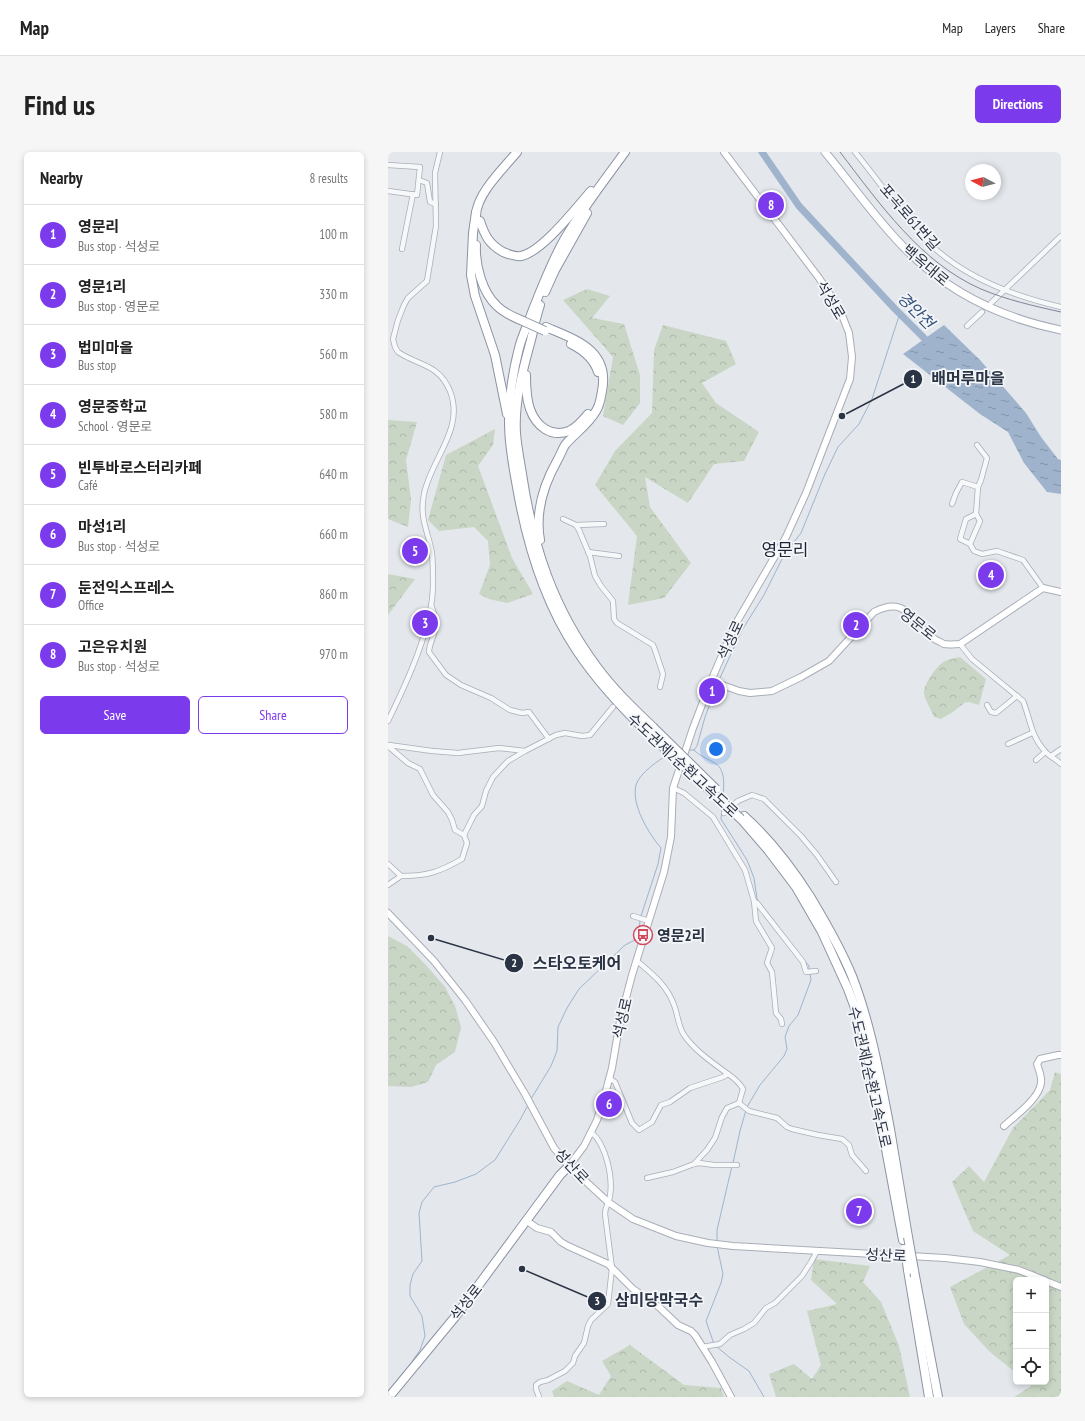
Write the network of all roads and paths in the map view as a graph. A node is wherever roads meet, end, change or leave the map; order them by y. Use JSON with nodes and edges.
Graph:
{"nodes":[{"id":1,"x":440,"y":152,"type":"edge"},
{"id":2,"x":517,"y":152,"type":"edge"},
{"id":3,"x":522,"y":152,"type":"edge"},
{"id":4,"x":624,"y":152,"type":"edge"},
{"id":5,"x":630,"y":152,"type":"edge"},
{"id":6,"x":724,"y":152,"type":"edge"},
{"id":7,"x":825,"y":152,"type":"edge"},
{"id":8,"x":855,"y":152,"type":"edge"},
{"id":9,"x":388,"y":165,"type":"edge"},
{"id":10,"x":419,"y":180,"type":"junction"},
{"id":11,"x":388,"y":191,"type":"edge"},
{"id":12,"x":413,"y":194,"type":"junction"},
{"id":13,"x":436,"y":204,"type":"junction"},
{"id":14,"x":476,"y":212,"type":"junction"},
{"id":15,"x":480,"y":221,"type":"junction"},
{"id":16,"x":1061,"y":236,"type":"edge"},
{"id":17,"x":402,"y":249,"type":"dead end"},
{"id":18,"x":1003,"y":290,"type":"junction"},
{"id":19,"x":990,"y":303,"type":"dead end"},
{"id":20,"x":1061,"y":307,"type":"edge"},
{"id":21,"x":982,"y":312,"type":"dead end"},
{"id":22,"x":524,"y":320,"type":"junction"},
{"id":23,"x":967,"y":326,"type":"dead end"},
{"id":24,"x":546,"y":329,"type":"junction"},
{"id":25,"x":1061,"y":330,"type":"edge"},
{"id":26,"x":525,"y":363,"type":"junction"},
{"id":27,"x":509,"y":420,"type":"junction"},
{"id":28,"x":977,"y":445,"type":"dead end"},
{"id":29,"x":978,"y":487,"type":"junction"},
{"id":30,"x":952,"y":504,"type":"dead end"},
{"id":31,"x":976,"y":514,"type":"junction"},
{"id":32,"x":563,"y":519,"type":"dead end"},
{"id":33,"x":604,"y":524,"type":"dead end"},
{"id":34,"x":576,"y":525,"type":"junction"},
{"id":35,"x":970,"y":544,"type":"junction"},
{"id":36,"x":588,"y":552,"type":"junction"},
{"id":37,"x":618,"y":556,"type":"dead end"},
{"id":38,"x":542,"y":562,"type":"junction"},
{"id":39,"x":1043,"y":588,"type":"junction"},
{"id":40,"x":1061,"y":592,"type":"edge"},
{"id":41,"x":432,"y":607,"type":"junction"},
{"id":42,"x":960,"y":644,"type":"junction"},
{"id":43,"x":713,"y":681,"type":"junction"},
{"id":44,"x":660,"y":687,"type":"dead end"},
{"id":45,"x":1017,"y":696,"type":"junction"},
{"id":46,"x":987,"y":705,"type":"dead end"},
{"id":47,"x":613,"y":707,"type":"dead end"},
{"id":48,"x":388,"y":721,"type":"edge"},
{"id":49,"x":650,"y":730,"type":"junction"},
{"id":50,"x":1032,"y":733,"type":"junction"},
{"id":51,"x":549,"y":739,"type":"junction"},
{"id":52,"x":1008,"y":744,"type":"dead end"},
{"id":53,"x":388,"y":746,"type":"edge"},
{"id":54,"x":1061,"y":749,"type":"edge"},
{"id":55,"x":524,"y":750,"type":"junction"},
{"id":56,"x":1045,"y":752,"type":"junction"},
{"id":57,"x":1051,"y":756,"type":"junction"},
{"id":58,"x":1036,"y":760,"type":"dead end"},
{"id":59,"x":1061,"y":764,"type":"edge"},
{"id":60,"x":673,"y":788,"type":"junction"},
{"id":61,"x":724,"y":813,"type":"dead end"},
{"id":62,"x":464,"y":836,"type":"junction"},
{"id":63,"x":388,"y":864,"type":"edge"},
{"id":64,"x":401,"y":876,"type":"junction"},
{"id":65,"x":836,"y":882,"type":"dead end"},
{"id":66,"x":388,"y":885,"type":"edge"},
{"id":67,"x":754,"y":901,"type":"junction"},
{"id":68,"x":388,"y":913,"type":"edge"},
{"id":69,"x":633,"y":916,"type":"dead end"},
{"id":70,"x":646,"y":920,"type":"junction"},
{"id":71,"x":636,"y":961,"type":"junction"},
{"id":72,"x":815,"y":971,"type":"dead end"},
{"id":73,"x":782,"y":1024,"type":"dead end"},
{"id":74,"x":1061,"y":1055,"type":"edge"},
{"id":75,"x":728,"y":1074,"type":"junction"},
{"id":76,"x":609,"y":1078,"type":"junction"},
{"id":77,"x":741,"y":1105,"type":"junction"},
{"id":78,"x":1004,"y":1126,"type":"dead end"},
{"id":79,"x":591,"y":1132,"type":"junction"},
{"id":80,"x":694,"y":1164,"type":"junction"},
{"id":81,"x":734,"y":1164,"type":"dead end"},
{"id":82,"x":569,"y":1166,"type":"junction"},
{"id":83,"x":866,"y":1171,"type":"dead end"},
{"id":84,"x":647,"y":1178,"type":"dead end"},
{"id":85,"x":608,"y":1202,"type":"junction"},
{"id":86,"x":529,"y":1222,"type":"junction"},
{"id":87,"x":906,"y":1238,"type":"junction"},
{"id":88,"x":817,"y":1251,"type":"junction"},
{"id":89,"x":612,"y":1268,"type":"junction"},
{"id":90,"x":1037,"y":1277,"type":"edge"},
{"id":91,"x":1049,"y":1282,"type":"edge"},
{"id":92,"x":1061,"y":1287,"type":"edge"},
{"id":93,"x":702,"y":1347,"type":"junction"},
{"id":94,"x":393,"y":1396,"type":"edge"},
{"id":95,"x":539,"y":1397,"type":"edge"},
{"id":96,"x":731,"y":1397,"type":"edge"},
{"id":97,"x":929,"y":1397,"type":"edge"},
{"id":98,"x":938,"y":1397,"type":"edge"}],
"edges":[{"from":1,"to":13,"type":"street"},
{"from":2,"to":14,"type":"highway"},
{"from":3,"to":15,"type":"highway"},
{"from":4,"to":15,"type":"highway"},
{"from":4,"to":27,"type":"highway","name":"수도권제2순환고속도로"},
{"from":5,"to":26,"type":"highway","name":"수도권제2순환고속도로"},
{"from":6,"to":43,"type":"street","name":"석성로"},
{"from":7,"to":25,"type":"main road","name":"백옥대로"},
{"from":8,"to":18,"type":"street","name":"포곡로61번길"},
{"from":9,"to":10,"type":"street"},
{"from":10,"to":12,"type":"street"},
{"from":10,"to":13,"type":"street"},
{"from":11,"to":12,"type":"street"},
{"from":12,"to":17,"type":"street"},
{"from":13,"to":41,"type":"street"},
{"from":14,"to":22,"type":"highway"},
{"from":14,"to":27,"type":"highway"},
{"from":15,"to":22,"type":"highway"},
{"from":16,"to":18,"type":"street"},
{"from":18,"to":19,"type":"street"},
{"from":18,"to":20,"type":"street","name":"포곡로61번길"},
{"from":21,"to":23,"type":"street"},
{"from":22,"to":24,"type":"highway","bridge":true},
{"from":24,"to":26,"type":"highway"},
{"from":24,"to":38,"type":"highway"},
{"from":26,"to":38,"type":"highway","name":"수도권제2순환고속도로"},
{"from":27,"to":49,"type":"highway","name":"수도권제2순환고속도로"},
{"from":28,"to":29,"type":"street"},
{"from":29,"to":30,"type":"street"},
{"from":29,"to":31,"type":"street"},
{"from":31,"to":35,"type":"street"},
{"from":31,"to":35,"type":"street"},
{"from":32,"to":34,"type":"street"},
{"from":33,"to":34,"type":"street"},
{"from":34,"to":36,"type":"street"},
{"from":35,"to":39,"type":"street"},
{"from":36,"to":37,"type":"street"},
{"from":36,"to":44,"type":"street"},
{"from":38,"to":49,"type":"highway","name":"수도권제2순환고속도로"},
{"from":39,"to":40,"type":"street"},
{"from":39,"to":42,"type":"street"},
{"from":41,"to":48,"type":"street"},
{"from":41,"to":51,"type":"street"},
{"from":42,"to":43,"type":"street","name":"영문로"},
{"from":42,"to":45,"type":"street"},
{"from":43,"to":60,"type":"street","name":"석성로"},
{"from":45,"to":46,"type":"street"},
{"from":45,"to":50,"type":"street"},
{"from":47,"to":51,"type":"street"},
{"from":49,"to":87,"type":"highway","name":"수도권제2순환고속도로","bridge":true},
{"from":50,"to":52,"type":"street"},
{"from":50,"to":56,"type":"street"},
{"from":51,"to":55,"type":"street"},
{"from":53,"to":55,"type":"street"},
{"from":53,"to":62,"type":"street"},
{"from":54,"to":57,"type":"street"},
{"from":55,"to":62,"type":"street"},
{"from":56,"to":57,"type":"street"},
{"from":56,"to":58,"type":"street"},
{"from":57,"to":59,"type":"street"},
{"from":60,"to":67,"type":"street"},
{"from":60,"to":70,"type":"street","name":"석성로"},
{"from":61,"to":65,"type":"street"},
{"from":62,"to":64,"type":"street"},
{"from":63,"to":64,"type":"street"},
{"from":64,"to":66,"type":"street"},
{"from":67,"to":72,"type":"street"},
{"from":67,"to":73,"type":"street"},
{"from":68,"to":82,"type":"street","name":"성산로"},
{"from":69,"to":70,"type":"street"},
{"from":70,"to":71,"type":"street","name":"석성로"},
{"from":71,"to":75,"type":"street"},
{"from":71,"to":76,"type":"street","name":"석성로"},
{"from":74,"to":78,"type":"street"},
{"from":75,"to":76,"type":"street"},
{"from":75,"to":77,"type":"street"},
{"from":76,"to":79,"type":"street","name":"석성로"},
{"from":77,"to":80,"type":"street"},
{"from":77,"to":83,"type":"street"},
{"from":79,"to":82,"type":"street","name":"석성로"},
{"from":79,"to":85,"type":"street"},
{"from":80,"to":81,"type":"street"},
{"from":80,"to":84,"type":"street"},
{"from":82,"to":85,"type":"street","name":"성산로"},
{"from":82,"to":86,"type":"highway","name":"석성로"},
{"from":85,"to":88,"type":"street","name":"성산로"},
{"from":85,"to":89,"type":"street"},
{"from":86,"to":89,"type":"street"},
{"from":86,"to":94,"type":"highway","name":"석성로"},
{"from":87,"to":97,"type":"highway","name":"수도권제2순환고속도로","bridge":true},
{"from":87,"to":98,"type":"highway","name":"수도권제2순환고속도로","bridge":true},
{"from":88,"to":90,"type":"street","name":"성산로"},
{"from":88,"to":93,"type":"street"},
{"from":89,"to":93,"type":"street"},
{"from":89,"to":95,"type":"street"},
{"from":91,"to":92,"type":"street","name":"성산로"},
{"from":93,"to":96,"type":"street"}]}
